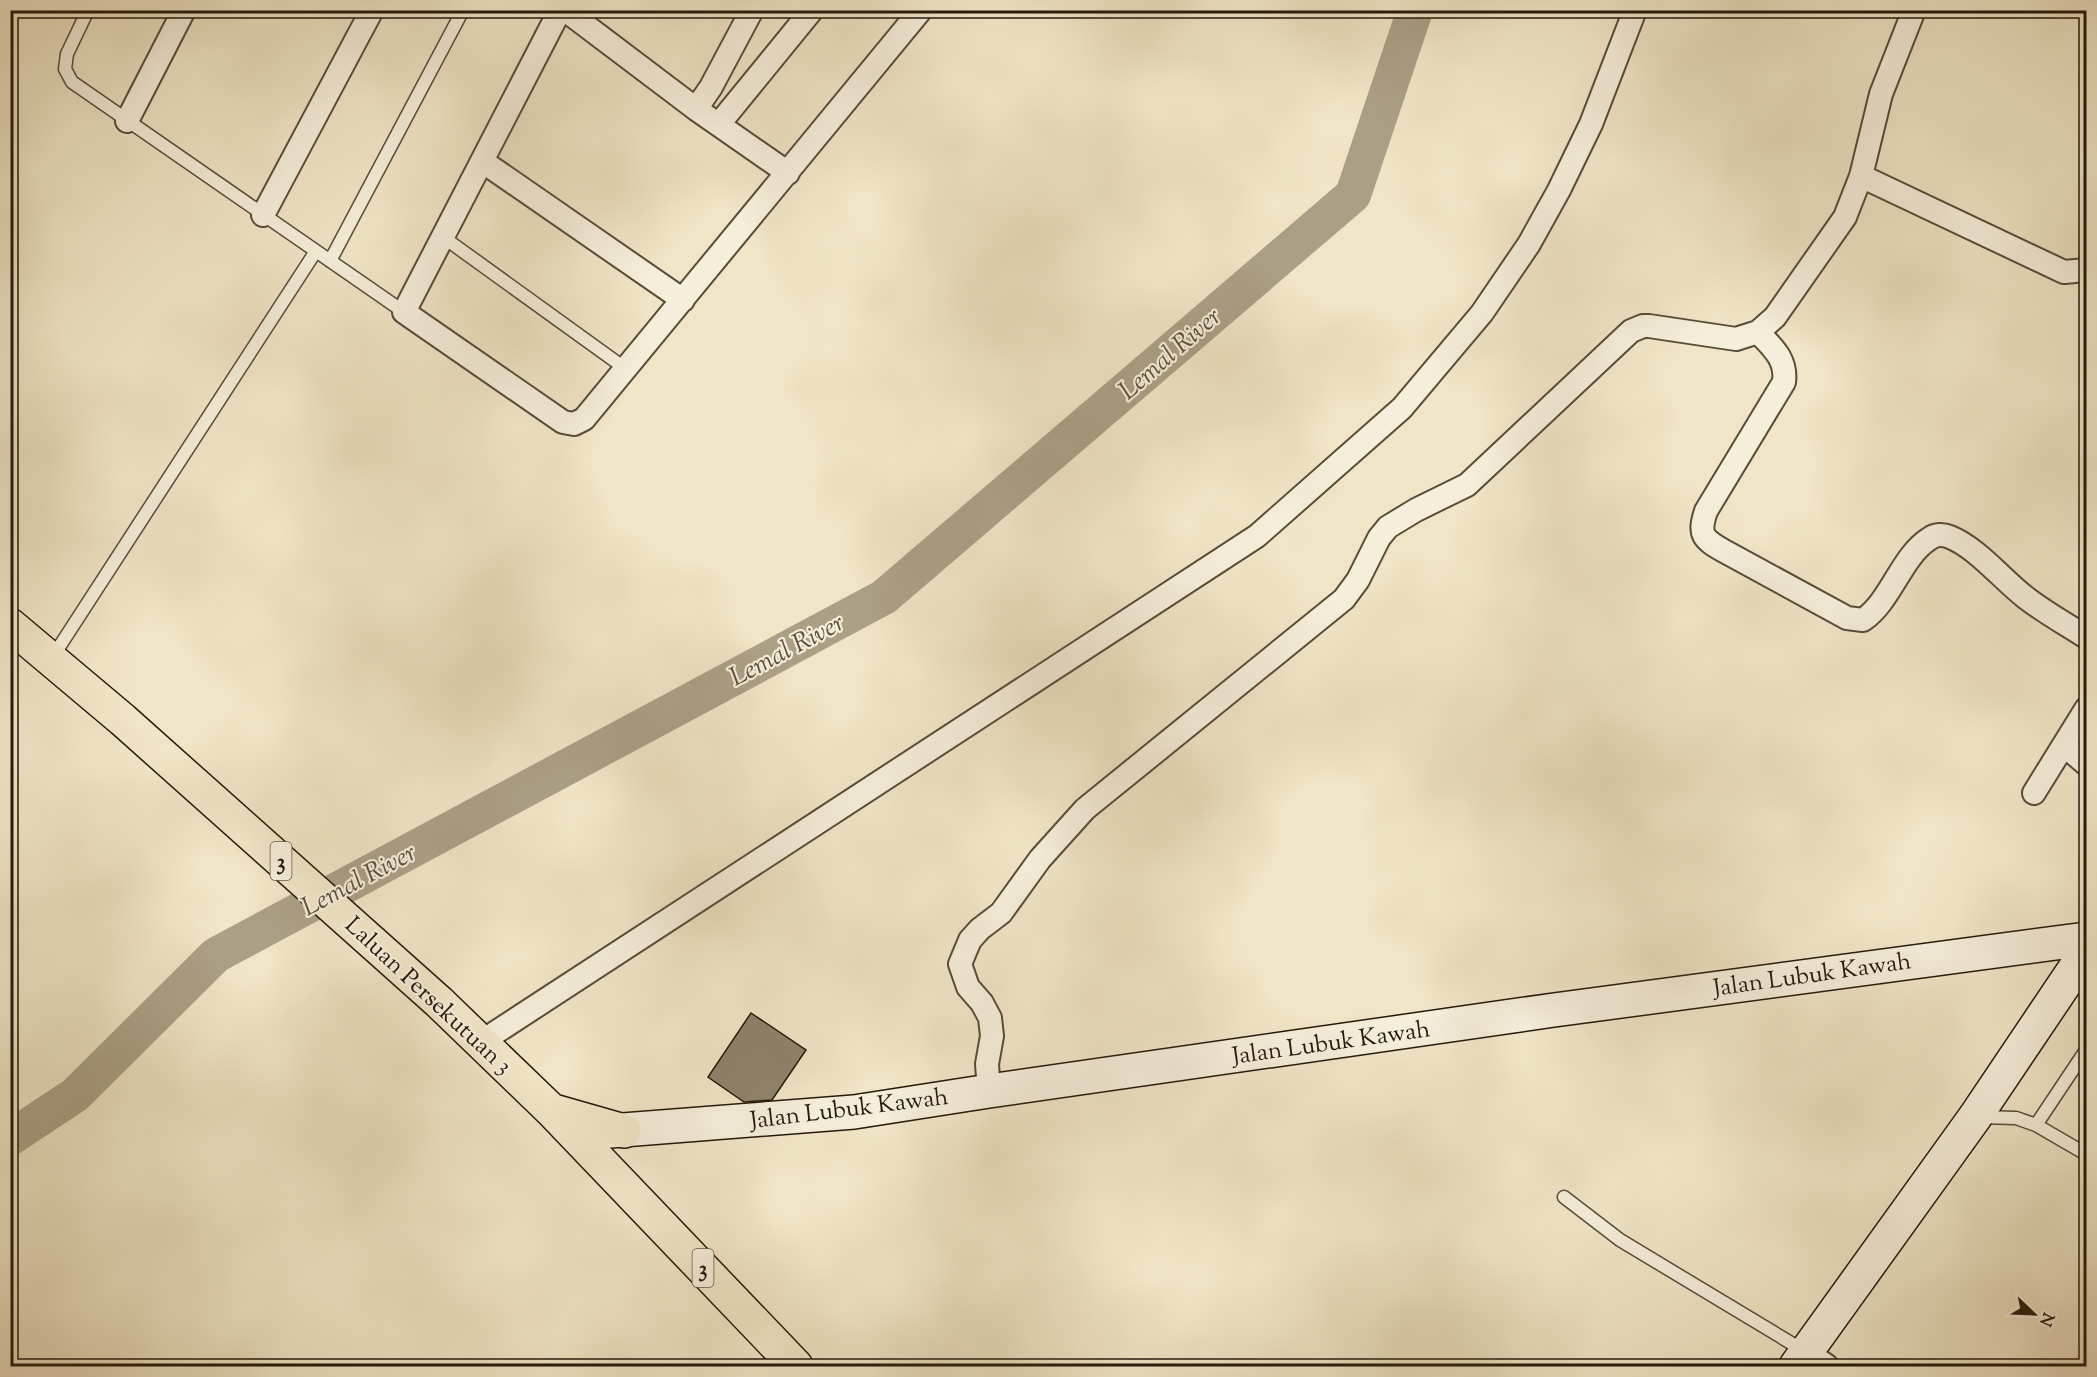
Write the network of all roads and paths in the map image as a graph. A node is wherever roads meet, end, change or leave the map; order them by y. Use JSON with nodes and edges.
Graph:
{"nodes":[{"id":1,"x":88,"y":10,"type":"edge"},
{"id":2,"x":184,"y":10,"type":"edge"},
{"id":3,"x":372,"y":10,"type":"edge"},
{"id":4,"x":463,"y":10,"type":"edge"},
{"id":5,"x":562,"y":10,"type":"edge"},
{"id":6,"x":752,"y":10,"type":"edge"},
{"id":7,"x":812,"y":10,"type":"edge"},
{"id":8,"x":919,"y":10,"type":"edge"},
{"id":9,"x":1635,"y":10,"type":"edge"},
{"id":10,"x":1914,"y":10,"type":"edge"},
{"id":11,"x":696,"y":109,"type":"junction"},
{"id":12,"x":127,"y":122,"type":"junction"},
{"id":13,"x":719,"y":124,"type":"junction"},
{"id":14,"x":482,"y":161,"type":"junction"},
{"id":15,"x":788,"y":173,"type":"junction"},
{"id":16,"x":1861,"y":176,"type":"junction"},
{"id":17,"x":263,"y":215,"type":"junction"},
{"id":18,"x":443,"y":237,"type":"junction"},
{"id":19,"x":316,"y":251,"type":"junction"},
{"id":20,"x":330,"y":261,"type":"junction"},
{"id":21,"x":2086,"y":270,"type":"edge"},
{"id":22,"x":683,"y":300,"type":"junction"},
{"id":23,"x":404,"y":312,"type":"junction"},
{"id":24,"x":1758,"y":332,"type":"junction"},
{"id":25,"x":626,"y":369,"type":"junction"},
{"id":26,"x":10,"y":625,"type":"edge"},
{"id":27,"x":2086,"y":637,"type":"edge"},
{"id":28,"x":51,"y":659,"type":"junction"},
{"id":29,"x":2086,"y":709,"type":"edge"},
{"id":30,"x":2064,"y":745,"type":"junction"},
{"id":31,"x":2086,"y":764,"type":"edge"},
{"id":32,"x":2034,"y":794,"type":"dead end"},
{"id":33,"x":2086,"y":939,"type":"edge"},
{"id":34,"x":2086,"y":952,"type":"edge"},
{"id":35,"x":480,"y":1042,"type":"junction"},
{"id":36,"x":2086,"y":1050,"type":"edge"},
{"id":37,"x":989,"y":1090,"type":"junction"},
{"id":38,"x":1975,"y":1117,"type":"junction"},
{"id":39,"x":563,"y":1122,"type":"junction"},
{"id":40,"x":2036,"y":1125,"type":"junction"},
{"id":41,"x":624,"y":1131,"type":"junction"},
{"id":42,"x":2086,"y":1152,"type":"edge"},
{"id":43,"x":609,"y":1170,"type":"junction"},
{"id":44,"x":1564,"y":1197,"type":"dead end"},
{"id":45,"x":1810,"y":1362,"type":"edge"},
{"id":46,"x":796,"y":1366,"type":"edge"}],
"edges":[{"from":1,"to":12,"type":"lane"},
{"from":2,"to":12,"type":"street"},
{"from":3,"to":17,"type":"street"},
{"from":4,"to":20,"type":"lane"},
{"from":5,"to":11,"type":"street"},
{"from":5,"to":14,"type":"street"},
{"from":6,"to":11,"type":"street"},
{"from":7,"to":13,"type":"street"},
{"from":8,"to":15,"type":"street"},
{"from":9,"to":35,"type":"street"},
{"from":10,"to":16,"type":"street"},
{"from":11,"to":13,"type":"street"},
{"from":12,"to":17,"type":"lane"},
{"from":13,"to":15,"type":"street"},
{"from":14,"to":18,"type":"street"},
{"from":14,"to":22,"type":"street"},
{"from":15,"to":22,"type":"street"},
{"from":16,"to":21,"type":"street"},
{"from":16,"to":24,"type":"street"},
{"from":17,"to":19,"type":"lane"},
{"from":18,"to":23,"type":"street"},
{"from":18,"to":25,"type":"lane"},
{"from":19,"to":20,"type":"lane"},
{"from":19,"to":28,"type":"lane"},
{"from":20,"to":23,"type":"lane"},
{"from":22,"to":25,"type":"street"},
{"from":23,"to":25,"type":"street"},
{"from":24,"to":27,"type":"street"},
{"from":24,"to":37,"type":"street"},
{"from":26,"to":28,"type":"highway","name":"Laluan Persekutuan 3","number":"3"},
{"from":28,"to":35,"type":"highway","name":"Laluan Persekutuan 3","number":"3"},
{"from":29,"to":30,"type":"street"},
{"from":30,"to":31,"type":"street"},
{"from":30,"to":32,"type":"street"},
{"from":33,"to":37,"type":"main road","name":"Jalan Lubuk Kawah"},
{"from":34,"to":38,"type":"main road"},
{"from":35,"to":39,"type":"highway","name":"Laluan Persekutuan 3","number":"3"},
{"from":36,"to":40,"type":"lane"},
{"from":37,"to":41,"type":"main road","name":"Jalan Lubuk Kawah"},
{"from":38,"to":40,"type":"lane"},
{"from":38,"to":45,"type":"main road"},
{"from":39,"to":41,"type":"highway"},
{"from":39,"to":43,"type":"highway","name":"Laluan Persekutuan 3","number":"3"},
{"from":40,"to":42,"type":"lane"},
{"from":41,"to":43,"type":"highway"},
{"from":43,"to":46,"type":"highway","name":"Laluan Persekutuan 3","number":"3"},
{"from":44,"to":45,"type":"lane"}]}
